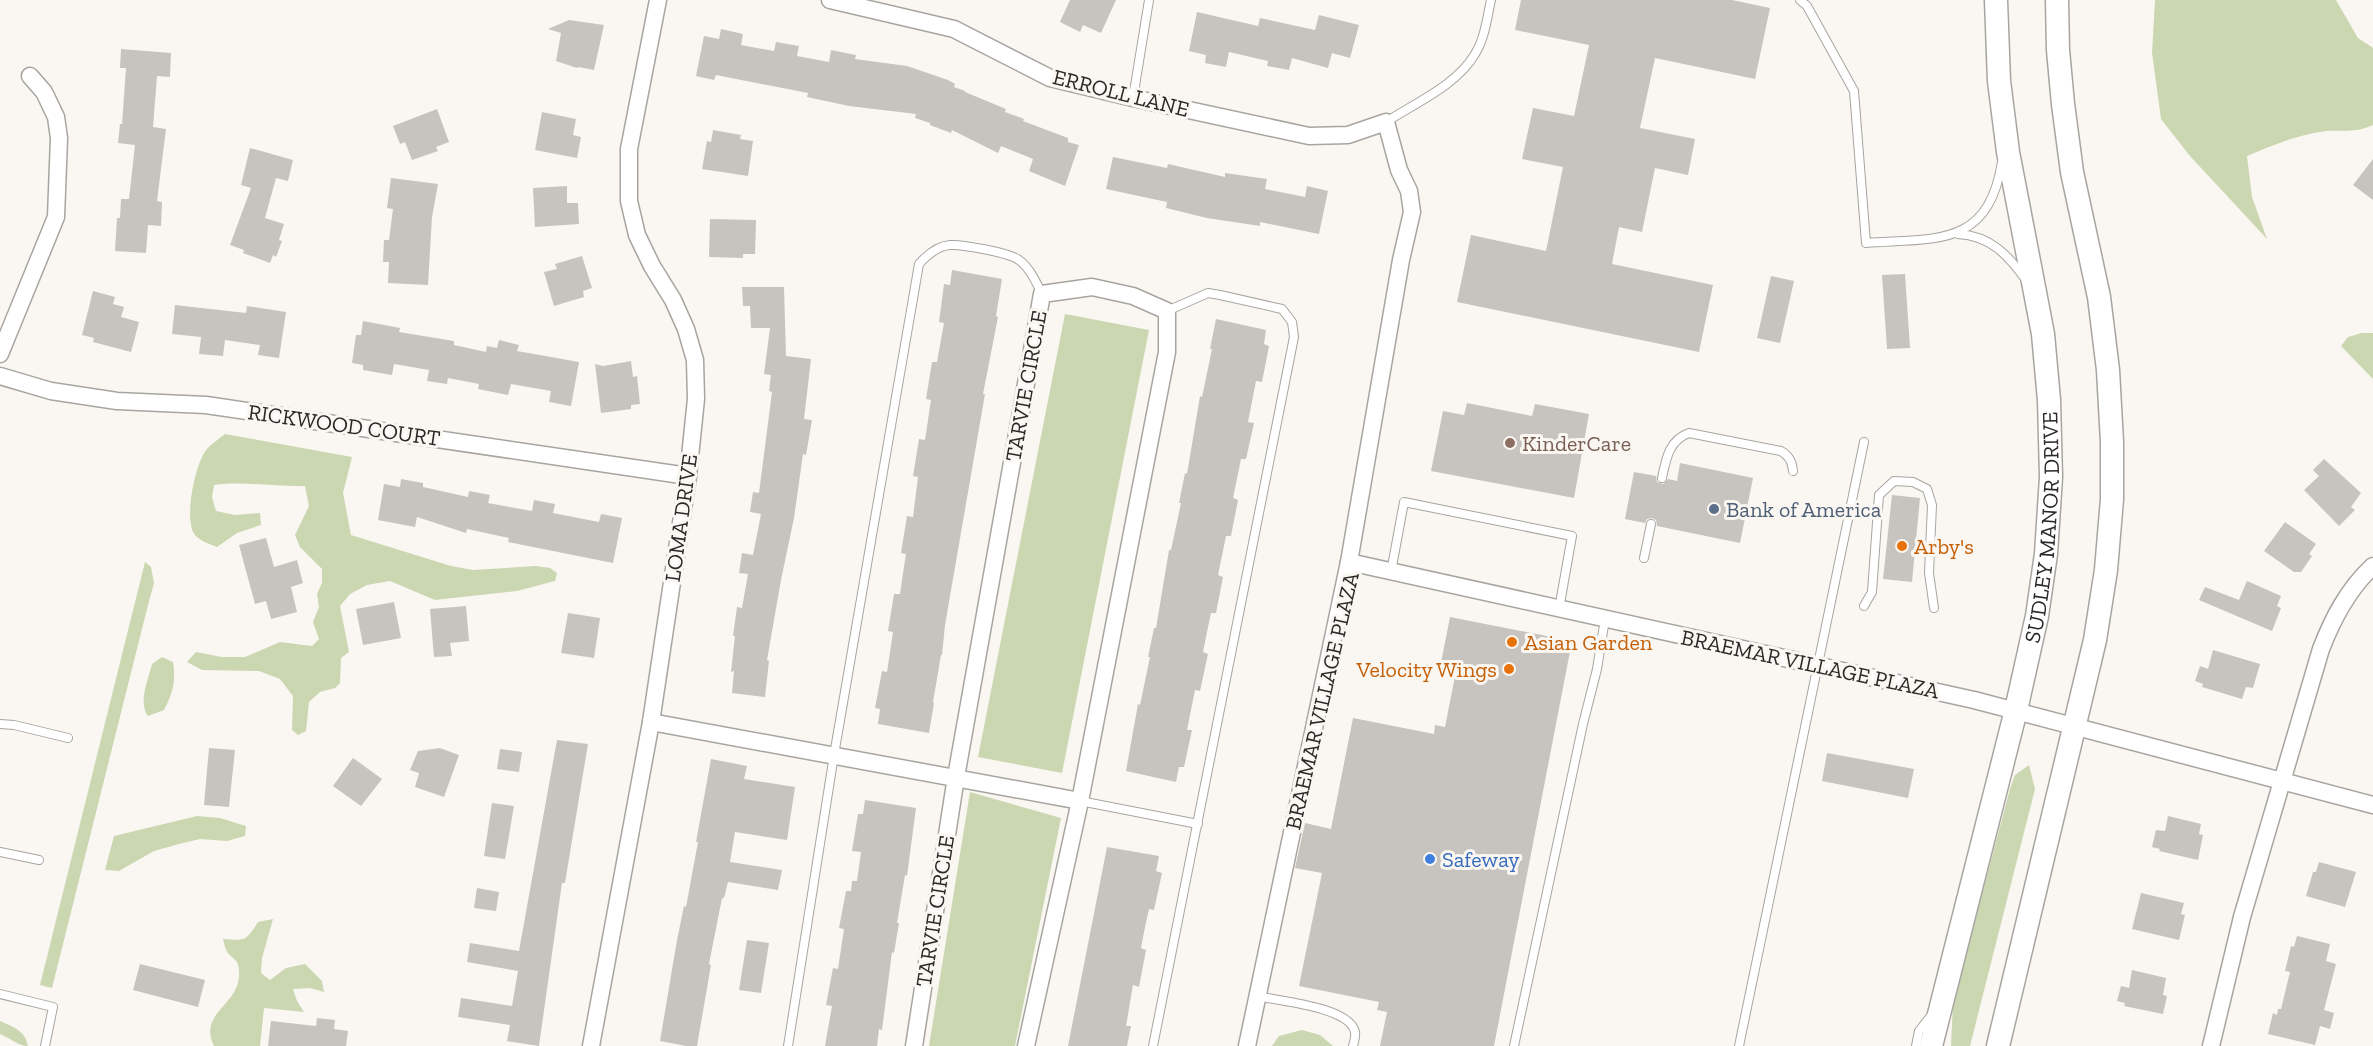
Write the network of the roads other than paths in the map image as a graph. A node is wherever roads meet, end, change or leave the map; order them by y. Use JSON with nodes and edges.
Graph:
{"nodes":[{"id":1,"x":658,"y":0,"type":"edge"},
{"id":2,"x":830,"y":0,"type":"edge"},
{"id":3,"x":1149,"y":0,"type":"edge"},
{"id":4,"x":1491,"y":0,"type":"edge"},
{"id":5,"x":1800,"y":0,"type":"edge"},
{"id":6,"x":1996,"y":0,"type":"edge"},
{"id":7,"x":2057,"y":0,"type":"edge"},
{"id":8,"x":30,"y":76,"type":"dead end"},
{"id":9,"x":1133,"y":98,"type":"junction"},
{"id":10,"x":1386,"y":122,"type":"junction"},
{"id":11,"x":2006,"y":138,"type":"junction"},
{"id":12,"x":1958,"y":234,"type":"junction"},
{"id":13,"x":1042,"y":294,"type":"junction"},
{"id":14,"x":2036,"y":294,"type":"junction"},
{"id":15,"x":1167,"y":311,"type":"junction"},
{"id":16,"x":0,"y":354,"type":"edge"},
{"id":17,"x":0,"y":376,"type":"edge"},
{"id":18,"x":1864,"y":442,"type":"dead end"},
{"id":19,"x":1793,"y":471,"type":"dead end"},
{"id":20,"x":688,"y":476,"type":"junction"},
{"id":21,"x":1662,"y":478,"type":"dead end"},
{"id":22,"x":1652,"y":525,"type":"dead end"},
{"id":23,"x":1644,"y":558,"type":"dead end"},
{"id":24,"x":1349,"y":562,"type":"junction"},
{"id":25,"x":2373,"y":566,"type":"edge"},
{"id":26,"x":1391,"y":572,"type":"junction"},
{"id":27,"x":1864,"y":606,"type":"dead end"},
{"id":28,"x":1934,"y":608,"type":"dead end"},
{"id":29,"x":1559,"y":609,"type":"junction"},
{"id":30,"x":1605,"y":619,"type":"junction"},
{"id":31,"x":1818,"y":666,"type":"junction"},
{"id":32,"x":2016,"y":710,"type":"junction"},
{"id":33,"x":651,"y":722,"type":"junction"},
{"id":34,"x":0,"y":724,"type":"edge"},
{"id":35,"x":2074,"y":726,"type":"junction"},
{"id":36,"x":68,"y":738,"type":"dead end"},
{"id":37,"x":834,"y":755,"type":"junction"},
{"id":38,"x":956,"y":777,"type":"junction"},
{"id":39,"x":2281,"y":780,"type":"junction"},
{"id":40,"x":1080,"y":801,"type":"junction"},
{"id":41,"x":2373,"y":805,"type":"edge"},
{"id":42,"x":1198,"y":824,"type":"junction"},
{"id":43,"x":0,"y":852,"type":"edge"},
{"id":44,"x":39,"y":860,"type":"dead end"},
{"id":45,"x":0,"y":994,"type":"edge"},
{"id":46,"x":1257,"y":996,"type":"junction"},
{"id":47,"x":1943,"y":999,"type":"junction"},
{"id":48,"x":45,"y":1046,"type":"edge"},
{"id":49,"x":591,"y":1046,"type":"edge"},
{"id":50,"x":788,"y":1046,"type":"edge"},
{"id":51,"x":914,"y":1046,"type":"edge"},
{"id":52,"x":1026,"y":1046,"type":"edge"},
{"id":53,"x":1153,"y":1046,"type":"edge"},
{"id":54,"x":1247,"y":1046,"type":"edge"},
{"id":55,"x":1353,"y":1046,"type":"edge"},
{"id":56,"x":1514,"y":1046,"type":"edge"},
{"id":57,"x":1739,"y":1046,"type":"edge"},
{"id":58,"x":1916,"y":1046,"type":"edge"},
{"id":59,"x":1931,"y":1046,"type":"edge"},
{"id":60,"x":1998,"y":1046,"type":"edge"},
{"id":61,"x":2211,"y":1046,"type":"edge"}],
"edges":[{"from":1,"to":20,"type":"street","name":"LOMA DRIVE"},
{"from":2,"to":9,"type":"street","name":"ERROLL LANE"},
{"from":3,"to":9,"type":"lane"},
{"from":4,"to":10,"type":"lane"},
{"from":5,"to":12,"type":"lane"},
{"from":6,"to":11,"type":"main road","name":"SUDLEY MANOR DRIVE"},
{"from":7,"to":35,"type":"main road"},
{"from":8,"to":16,"type":"street"},
{"from":9,"to":10,"type":"street","name":"ERROLL LANE"},
{"from":10,"to":24,"type":"street"},
{"from":11,"to":12,"type":"lane"},
{"from":11,"to":14,"type":"main road","name":"SUDLEY MANOR DRIVE"},
{"from":12,"to":14,"type":"lane"},
{"from":13,"to":15,"type":"street","name":"TARVIE CIRCLE"},
{"from":13,"to":37,"type":"lane"},
{"from":13,"to":38,"type":"street","name":"TARVIE CIRCLE"},
{"from":14,"to":32,"type":"main road","name":"SUDLEY MANOR DRIVE"},
{"from":15,"to":40,"type":"street"},
{"from":15,"to":42,"type":"lane"},
{"from":17,"to":20,"type":"street","name":"RICKWOOD COURT"},
{"from":18,"to":31,"type":"lane"},
{"from":19,"to":21,"type":"lane"},
{"from":20,"to":33,"type":"street","name":"LOMA DRIVE"},
{"from":22,"to":23,"type":"lane"},
{"from":24,"to":26,"type":"street","name":"BRAEMAR VILLAGE PLAZA"},
{"from":24,"to":46,"type":"street","name":"BRAEMAR VILLAGE PLAZA"},
{"from":25,"to":39,"type":"street"},
{"from":26,"to":29,"type":"street","name":"BRAEMAR VILLAGE PLAZA"},
{"from":26,"to":29,"type":"lane"},
{"from":27,"to":28,"type":"lane"},
{"from":29,"to":30,"type":"street","name":"BRAEMAR VILLAGE PLAZA"},
{"from":30,"to":31,"type":"street","name":"BRAEMAR VILLAGE PLAZA"},
{"from":30,"to":56,"type":"lane"},
{"from":31,"to":32,"type":"street","name":"BRAEMAR VILLAGE PLAZA"},
{"from":31,"to":57,"type":"lane"},
{"from":32,"to":35,"type":"street","name":"BRAEMAR VILLAGE PLAZA"},
{"from":32,"to":47,"type":"main road","name":"SUDLEY MANOR DRIVE"},
{"from":33,"to":37,"type":"street"},
{"from":33,"to":49,"type":"street","name":"LOMA DRIVE"},
{"from":34,"to":36,"type":"lane"},
{"from":35,"to":39,"type":"street","name":"BRAEMAR VILLAGE PLAZA"},
{"from":35,"to":60,"type":"main road"},
{"from":37,"to":38,"type":"street"},
{"from":37,"to":50,"type":"lane"},
{"from":38,"to":40,"type":"street"},
{"from":38,"to":51,"type":"street","name":"TARVIE CIRCLE"},
{"from":39,"to":41,"type":"street","name":"BRAEMAR VILLAGE PLAZA"},
{"from":39,"to":61,"type":"street"},
{"from":40,"to":42,"type":"lane"},
{"from":40,"to":52,"type":"street"},
{"from":42,"to":53,"type":"lane"},
{"from":43,"to":44,"type":"lane"},
{"from":45,"to":48,"type":"lane"},
{"from":46,"to":54,"type":"street","name":"BRAEMAR VILLAGE PLAZA"},
{"from":46,"to":55,"type":"lane"},
{"from":47,"to":58,"type":"lane"},
{"from":47,"to":59,"type":"main road","name":"SUDLEY MANOR DRIVE"}]}
